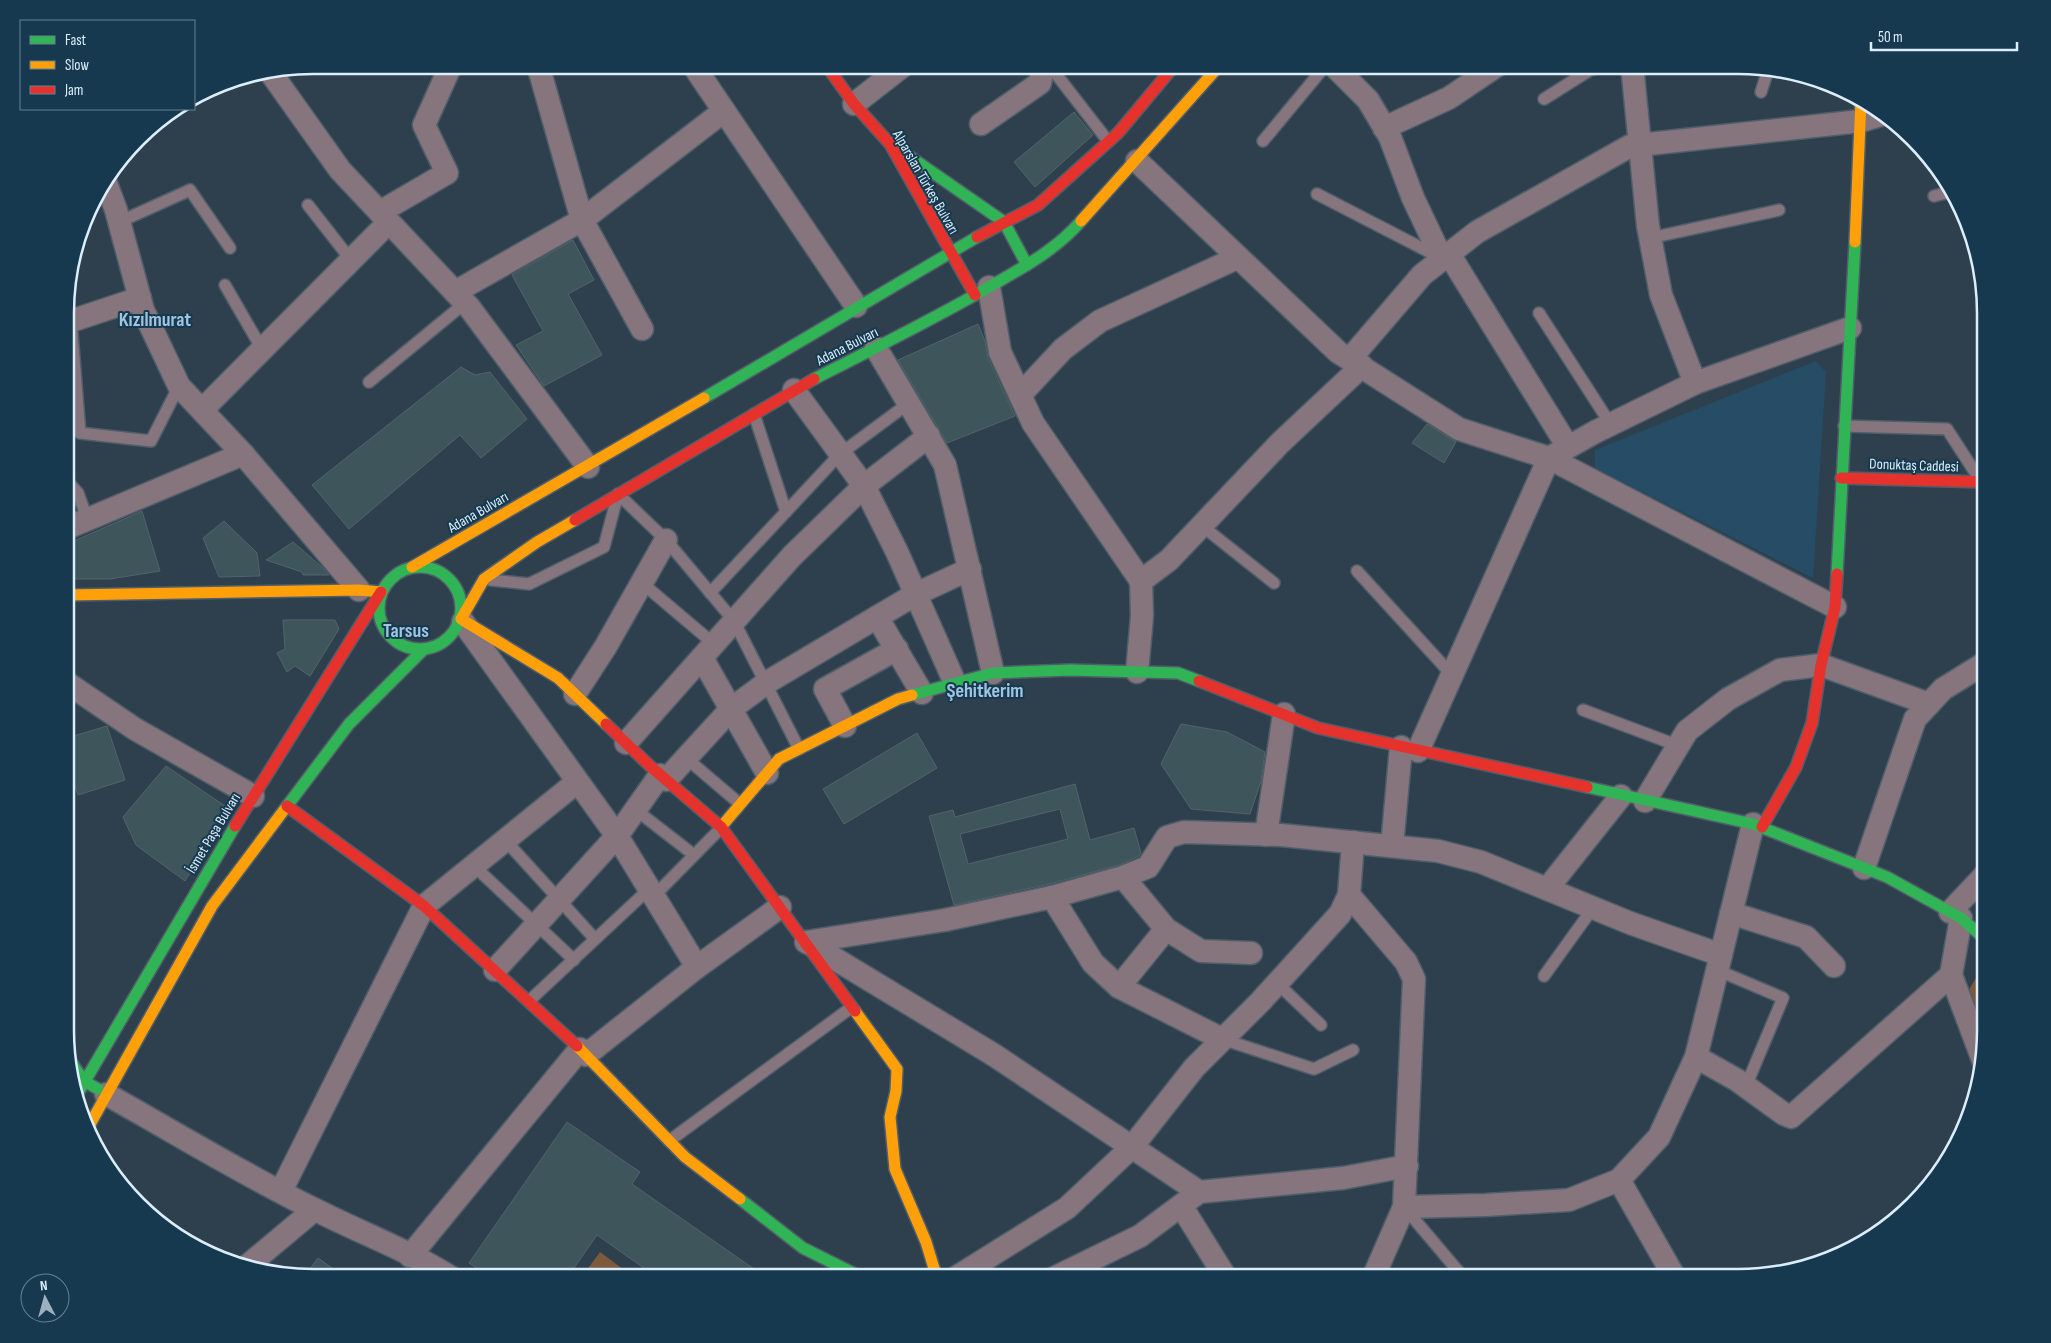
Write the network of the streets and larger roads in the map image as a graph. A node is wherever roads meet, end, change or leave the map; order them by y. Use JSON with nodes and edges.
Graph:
{"nodes":[{"id":1,"x":447,"y":74,"type":"edge"},
{"id":2,"x":541,"y":74,"type":"edge"},
{"id":3,"x":699,"y":74,"type":"edge"},
{"id":4,"x":832,"y":74,"type":"edge"},
{"id":5,"x":892,"y":74,"type":"edge"},
{"id":6,"x":1042,"y":74,"type":"edge"},
{"id":7,"x":1167,"y":74,"type":"edge"},
{"id":8,"x":1212,"y":74,"type":"edge"},
{"id":9,"x":1350,"y":74,"type":"edge"},
{"id":10,"x":1485,"y":74,"type":"edge"},
{"id":11,"x":1633,"y":74,"type":"edge"},
{"id":12,"x":274,"y":77,"type":"edge"},
{"id":13,"x":854,"y":104,"type":"junction"},
{"id":14,"x":1861,"y":110,"type":"edge"},
{"id":15,"x":724,"y":111,"type":"junction"},
{"id":16,"x":981,"y":124,"type":"dead end"},
{"id":17,"x":1384,"y":128,"type":"junction"},
{"id":18,"x":890,"y":144,"type":"junction"},
{"id":19,"x":1639,"y":145,"type":"junction"},
{"id":20,"x":1136,"y":160,"type":"junction"},
{"id":21,"x":108,"y":189,"type":"edge"},
{"id":22,"x":385,"y":217,"type":"junction"},
{"id":23,"x":582,"y":220,"type":"junction"},
{"id":24,"x":1004,"y":222,"type":"junction"},
{"id":25,"x":950,"y":252,"type":"junction"},
{"id":26,"x":1446,"y":257,"type":"junction"},
{"id":27,"x":1237,"y":258,"type":"junction"},
{"id":28,"x":1027,"y":265,"type":"junction"},
{"id":29,"x":982,"y":291,"type":"junction"},
{"id":30,"x":460,"y":297,"type":"junction"},
{"id":31,"x":140,"y":298,"type":"junction"},
{"id":32,"x":856,"y":306,"type":"junction"},
{"id":33,"x":74,"y":320,"type":"edge"},
{"id":34,"x":1850,"y":328,"type":"junction"},
{"id":35,"x":642,"y":329,"type":"dead end"},
{"id":36,"x":876,"y":348,"type":"junction"},
{"id":37,"x":1356,"y":363,"type":"junction"},
{"id":38,"x":1695,"y":383,"type":"junction"},
{"id":39,"x":794,"y":390,"type":"junction"},
{"id":40,"x":1020,"y":395,"type":"junction"},
{"id":41,"x":202,"y":410,"type":"junction"},
{"id":42,"x":929,"y":436,"type":"junction"},
{"id":43,"x":1559,"y":453,"type":"junction"},
{"id":44,"x":243,"y":454,"type":"junction"},
{"id":45,"x":588,"y":467,"type":"junction"},
{"id":46,"x":1841,"y":478,"type":"junction"},
{"id":47,"x":1977,"y":482,"type":"edge"},
{"id":48,"x":864,"y":486,"type":"junction"},
{"id":49,"x":77,"y":523,"type":"edge"},
{"id":50,"x":666,"y":540,"type":"road end"},
{"id":51,"x":412,"y":567,"type":"junction"},
{"id":52,"x":970,"y":569,"type":"junction"},
{"id":53,"x":1141,"y":580,"type":"junction"},
{"id":54,"x":370,"y":591,"type":"junction"},
{"id":55,"x":916,"y":594,"type":"junction"},
{"id":56,"x":74,"y":595,"type":"edge"},
{"id":57,"x":1835,"y":607,"type":"junction"},
{"id":58,"x":877,"y":617,"type":"junction"},
{"id":59,"x":461,"y":619,"type":"junction"},
{"id":60,"x":897,"y":648,"type":"junction"},
{"id":61,"x":424,"y":649,"type":"junction"},
{"id":62,"x":708,"y":651,"type":"junction"},
{"id":63,"x":1822,"y":665,"type":"junction"},
{"id":64,"x":1977,"y":668,"type":"edge"},
{"id":65,"x":993,"y":672,"type":"junction"},
{"id":66,"x":1137,"y":672,"type":"junction"},
{"id":67,"x":955,"y":683,"type":"junction"},
{"id":68,"x":74,"y":688,"type":"edge"},
{"id":69,"x":922,"y":693,"type":"junction"},
{"id":70,"x":575,"y":694,"type":"junction"},
{"id":71,"x":1930,"y":704,"type":"junction"},
{"id":72,"x":731,"y":709,"type":"junction"},
{"id":73,"x":1284,"y":714,"type":"junction"},
{"id":74,"x":844,"y":726,"type":"junction"},
{"id":75,"x":626,"y":743,"type":"junction"},
{"id":76,"x":1410,"y":749,"type":"junction"},
{"id":77,"x":767,"y":773,"type":"junction"},
{"id":78,"x":663,"y":777,"type":"junction"},
{"id":79,"x":577,"y":782,"type":"junction"},
{"id":80,"x":253,"y":796,"type":"junction"},
{"id":81,"x":1621,"y":796,"type":"junction"},
{"id":82,"x":1645,"y":801,"type":"junction"},
{"id":83,"x":286,"y":806,"type":"junction"},
{"id":84,"x":1757,"y":826,"type":"junction"},
{"id":85,"x":721,"y":827,"type":"junction"},
{"id":86,"x":1266,"y":835,"type":"junction"},
{"id":87,"x":617,"y":836,"type":"junction"},
{"id":88,"x":1353,"y":842,"type":"junction"},
{"id":89,"x":1392,"y":846,"type":"junction"},
{"id":90,"x":1864,"y":868,"type":"junction"},
{"id":91,"x":1123,"y":877,"type":"junction"},
{"id":92,"x":1977,"y":887,"type":"edge"},
{"id":93,"x":1547,"y":889,"type":"junction"},
{"id":94,"x":1349,"y":895,"type":"junction"},
{"id":95,"x":1052,"y":897,"type":"junction"},
{"id":96,"x":424,"y":906,"type":"junction"},
{"id":97,"x":780,"y":907,"type":"junction"},
{"id":98,"x":1731,"y":913,"type":"junction"},
{"id":99,"x":1956,"y":915,"type":"junction"},
{"id":100,"x":1166,"y":929,"type":"junction"},
{"id":101,"x":1977,"y":932,"type":"edge"},
{"id":102,"x":806,"y":942,"type":"junction"},
{"id":103,"x":1252,"y":953,"type":"dead end"},
{"id":104,"x":1719,"y":962,"type":"junction"},
{"id":105,"x":1834,"y":966,"type":"dead end"},
{"id":106,"x":697,"y":967,"type":"junction"},
{"id":107,"x":496,"y":970,"type":"junction"},
{"id":108,"x":1951,"y":975,"type":"junction"},
{"id":109,"x":1119,"y":987,"type":"junction"},
{"id":110,"x":1222,"y":1039,"type":"junction"},
{"id":111,"x":1977,"y":1044,"type":"edge"},
{"id":112,"x":583,"y":1052,"type":"junction"},
{"id":113,"x":1696,"y":1057,"type":"junction"},
{"id":114,"x":77,"y":1071,"type":"edge"},
{"id":115,"x":84,"y":1081,"type":"junction"},
{"id":116,"x":81,"y":1088,"type":"edge"},
{"id":117,"x":106,"y":1094,"type":"junction"},
{"id":118,"x":92,"y":1121,"type":"edge"},
{"id":119,"x":1132,"y":1147,"type":"junction"},
{"id":120,"x":1407,"y":1166,"type":"junction"},
{"id":121,"x":1619,"y":1180,"type":"junction"},
{"id":122,"x":281,"y":1191,"type":"junction"},
{"id":123,"x":1199,"y":1192,"type":"junction"},
{"id":124,"x":1404,"y":1206,"type":"junction"},
{"id":125,"x":1182,"y":1207,"type":"junction"},
{"id":126,"x":314,"y":1210,"type":"junction"},
{"id":127,"x":410,"y":1256,"type":"junction"},
{"id":128,"x":253,"y":1261,"type":"edge"},
{"id":129,"x":438,"y":1269,"type":"edge"},
{"id":130,"x":844,"y":1269,"type":"edge"},
{"id":131,"x":934,"y":1269,"type":"edge"},
{"id":132,"x":969,"y":1269,"type":"edge"},
{"id":133,"x":1072,"y":1269,"type":"edge"},
{"id":134,"x":1220,"y":1269,"type":"edge"},
{"id":135,"x":1377,"y":1269,"type":"edge"},
{"id":136,"x":1670,"y":1269,"type":"edge"}],
"edges":[{"from":1,"to":22,"type":"street"},
{"from":2,"to":23,"type":"street"},
{"from":3,"to":15,"type":"street"},
{"from":4,"to":13,"type":"main road","name":"Alparslan Türkeş Bulvarı"},
{"from":5,"to":13,"type":"street"},
{"from":6,"to":16,"type":"street"},
{"from":7,"to":24,"type":"main road","name":"Adana Bulvarı"},
{"from":8,"to":20,"type":"main road","name":"Adana Bulvarı"},
{"from":9,"to":17,"type":"street"},
{"from":10,"to":17,"type":"street"},
{"from":11,"to":19,"type":"street"},
{"from":12,"to":22,"type":"street"},
{"from":13,"to":18,"type":"main road","name":"Alparslan Türkeş Bulvarı"},
{"from":14,"to":19,"type":"street"},
{"from":14,"to":34,"type":"main road"},
{"from":15,"to":23,"type":"street"},
{"from":15,"to":32,"type":"street"},
{"from":17,"to":26,"type":"street"},
{"from":18,"to":24,"type":"main road"},
{"from":18,"to":25,"type":"main road","name":"Alparslan Türkeş Bulvarı"},
{"from":19,"to":26,"type":"street"},
{"from":19,"to":38,"type":"street"},
{"from":20,"to":27,"type":"street"},
{"from":20,"to":28,"type":"main road","name":"Adana Bulvarı"},
{"from":21,"to":31,"type":"street"},
{"from":22,"to":30,"type":"street"},
{"from":22,"to":41,"type":"street"},
{"from":23,"to":30,"type":"street"},
{"from":23,"to":35,"type":"street"},
{"from":24,"to":25,"type":"main road","name":"Adana Bulvarı"},
{"from":24,"to":28,"type":"main road"},
{"from":25,"to":29,"type":"main road","name":"Alparslan Türkeş Bulvarı"},
{"from":25,"to":32,"type":"main road","name":"Adana Bulvarı"},
{"from":26,"to":37,"type":"street"},
{"from":26,"to":43,"type":"street"},
{"from":27,"to":37,"type":"street"},
{"from":27,"to":40,"type":"street"},
{"from":28,"to":29,"type":"main road","name":"Adana Bulvarı"},
{"from":29,"to":36,"type":"main road","name":"Adana Bulvarı"},
{"from":29,"to":40,"type":"street"},
{"from":30,"to":45,"type":"street"},
{"from":31,"to":33,"type":"street"},
{"from":31,"to":41,"type":"street"},
{"from":32,"to":45,"type":"main road","name":"Adana Bulvarı"},
{"from":34,"to":38,"type":"street"},
{"from":34,"to":46,"type":"main road"},
{"from":36,"to":39,"type":"main road","name":"Adana Bulvarı"},
{"from":36,"to":42,"type":"street"},
{"from":37,"to":43,"type":"street"},
{"from":37,"to":53,"type":"street"},
{"from":38,"to":43,"type":"street"},
{"from":39,"to":48,"type":"street"},
{"from":39,"to":59,"type":"main road","name":"Adana Bulvarı"},
{"from":40,"to":53,"type":"street"},
{"from":41,"to":44,"type":"street"},
{"from":42,"to":48,"type":"street"},
{"from":42,"to":52,"type":"street"},
{"from":43,"to":57,"type":"street"},
{"from":43,"to":76,"type":"street"},
{"from":44,"to":49,"type":"street"},
{"from":44,"to":54,"type":"street"},
{"from":45,"to":51,"type":"main road","name":"Adana Bulvarı"},
{"from":46,"to":47,"type":"main road","name":"Donuktaş Caddesi"},
{"from":46,"to":57,"type":"main road"},
{"from":48,"to":55,"type":"street"},
{"from":48,"to":62,"type":"street"},
{"from":50,"to":70,"type":"street"},
{"from":51,"to":54,"type":"main road"},
{"from":51,"to":59,"type":"main road"},
{"from":52,"to":55,"type":"street"},
{"from":52,"to":65,"type":"street"},
{"from":53,"to":66,"type":"street"},
{"from":54,"to":56,"type":"main road"},
{"from":54,"to":61,"type":"main road"},
{"from":54,"to":80,"type":"main road","name":"İsmet Paşa Bulvarı"},
{"from":55,"to":58,"type":"street"},
{"from":55,"to":67,"type":"street"},
{"from":57,"to":63,"type":"main road"},
{"from":58,"to":60,"type":"street"},
{"from":58,"to":72,"type":"street"},
{"from":59,"to":61,"type":"main road"},
{"from":59,"to":70,"type":"main road"},
{"from":59,"to":79,"type":"street"},
{"from":60,"to":69,"type":"street"},
{"from":60,"to":74,"type":"street"},
{"from":61,"to":83,"type":"main road"},
{"from":62,"to":72,"type":"street"},
{"from":62,"to":75,"type":"street"},
{"from":63,"to":71,"type":"street"},
{"from":63,"to":82,"type":"street"},
{"from":63,"to":84,"type":"main road"},
{"from":64,"to":71,"type":"street"},
{"from":65,"to":66,"type":"main road"},
{"from":65,"to":67,"type":"main road"},
{"from":66,"to":73,"type":"main road"},
{"from":67,"to":69,"type":"main road"},
{"from":68,"to":80,"type":"street"},
{"from":69,"to":74,"type":"main road"},
{"from":70,"to":75,"type":"main road"},
{"from":71,"to":90,"type":"street"},
{"from":72,"to":77,"type":"street"},
{"from":72,"to":78,"type":"street"},
{"from":73,"to":76,"type":"main road"},
{"from":73,"to":86,"type":"street"},
{"from":74,"to":77,"type":"main road"},
{"from":75,"to":78,"type":"main road"},
{"from":76,"to":81,"type":"main road"},
{"from":76,"to":89,"type":"street"},
{"from":77,"to":85,"type":"main road"},
{"from":78,"to":85,"type":"main road"},
{"from":78,"to":87,"type":"street"},
{"from":79,"to":87,"type":"street"},
{"from":79,"to":96,"type":"street"},
{"from":80,"to":115,"type":"main road","name":"İsmet Paşa Bulvarı"},
{"from":81,"to":82,"type":"main road"},
{"from":81,"to":93,"type":"street"},
{"from":82,"to":84,"type":"main road"},
{"from":83,"to":96,"type":"main road"},
{"from":83,"to":117,"type":"main road"},
{"from":84,"to":90,"type":"main road"},
{"from":84,"to":98,"type":"street"},
{"from":85,"to":97,"type":"main road"},
{"from":86,"to":88,"type":"street"},
{"from":86,"to":91,"type":"street"},
{"from":87,"to":106,"type":"street"},
{"from":87,"to":107,"type":"street"},
{"from":88,"to":89,"type":"street"},
{"from":88,"to":94,"type":"street"},
{"from":89,"to":93,"type":"street"},
{"from":90,"to":99,"type":"main road"},
{"from":91,"to":95,"type":"street"},
{"from":91,"to":100,"type":"street"},
{"from":92,"to":99,"type":"street"},
{"from":93,"to":104,"type":"street"},
{"from":94,"to":110,"type":"street"},
{"from":94,"to":120,"type":"street"},
{"from":95,"to":102,"type":"street"},
{"from":95,"to":109,"type":"street"},
{"from":96,"to":107,"type":"main road"},
{"from":96,"to":122,"type":"street"},
{"from":97,"to":102,"type":"main road"},
{"from":97,"to":106,"type":"street"},
{"from":98,"to":104,"type":"street"},
{"from":98,"to":105,"type":"street"},
{"from":99,"to":101,"type":"main road"},
{"from":99,"to":108,"type":"street"},
{"from":100,"to":103,"type":"street"},
{"from":100,"to":109,"type":"street"},
{"from":102,"to":119,"type":"street"},
{"from":102,"to":131,"type":"main road"},
{"from":104,"to":113,"type":"street"},
{"from":106,"to":112,"type":"street"},
{"from":107,"to":112,"type":"main road"},
{"from":108,"to":111,"type":"street"},
{"from":108,"to":113,"type":"street"},
{"from":109,"to":110,"type":"street"},
{"from":110,"to":119,"type":"street"},
{"from":112,"to":127,"type":"street"},
{"from":112,"to":130,"type":"main road"},
{"from":113,"to":121,"type":"street"},
{"from":114,"to":115,"type":"main road"},
{"from":115,"to":116,"type":"main road","name":"İsmet Paşa Bulvarı"},
{"from":115,"to":117,"type":"main road"},
{"from":117,"to":118,"type":"main road"},
{"from":117,"to":122,"type":"street"},
{"from":119,"to":123,"type":"street"},
{"from":119,"to":132,"type":"street"},
{"from":120,"to":123,"type":"street"},
{"from":120,"to":124,"type":"street"},
{"from":121,"to":124,"type":"street"},
{"from":121,"to":136,"type":"street"},
{"from":122,"to":126,"type":"street"},
{"from":123,"to":125,"type":"street"},
{"from":124,"to":135,"type":"street"},
{"from":125,"to":133,"type":"street"},
{"from":125,"to":134,"type":"street"},
{"from":126,"to":127,"type":"street"},
{"from":126,"to":128,"type":"street"},
{"from":127,"to":129,"type":"street"}]}
